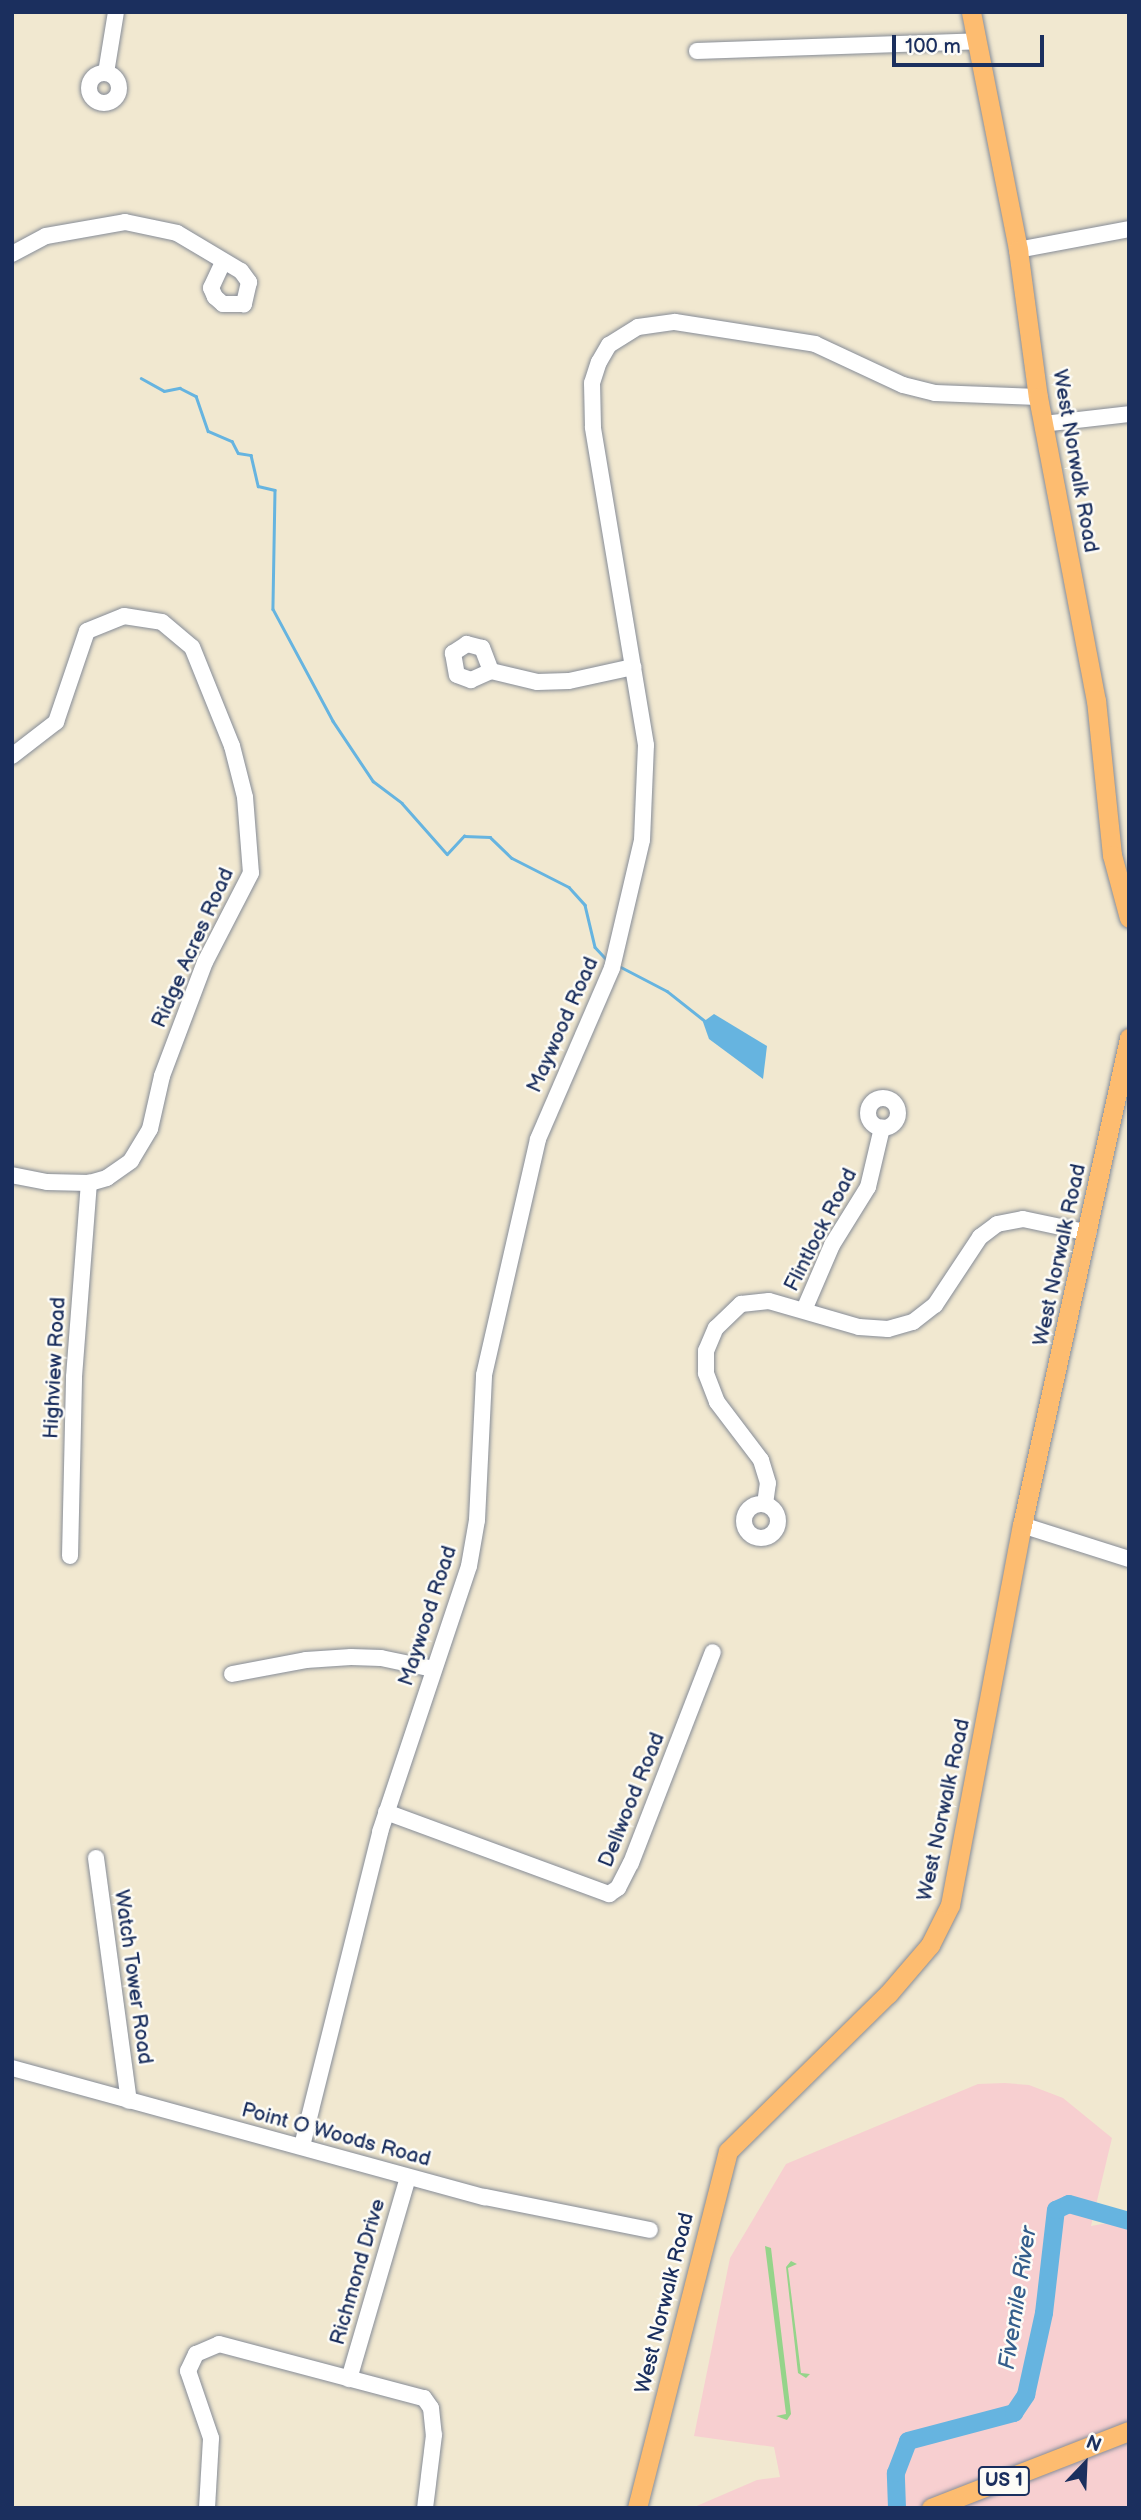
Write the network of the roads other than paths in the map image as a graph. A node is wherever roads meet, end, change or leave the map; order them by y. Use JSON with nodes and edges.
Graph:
{"nodes":[{"id":1,"x":116,"y":12,"type":"edge"},
{"id":2,"x":971,"y":12,"type":"edge"},
{"id":3,"x":978,"y":41,"type":"junction"},
{"id":4,"x":696,"y":51,"type":"dead end"},
{"id":5,"x":106,"y":73,"type":"dead end"},
{"id":6,"x":1129,"y":229,"type":"edge"},
{"id":7,"x":1018,"y":250,"type":"junction"},
{"id":8,"x":12,"y":254,"type":"edge"},
{"id":9,"x":223,"y":262,"type":"dead end"},
{"id":10,"x":1038,"y":397,"type":"junction"},
{"id":11,"x":1129,"y":414,"type":"edge"},
{"id":12,"x":1043,"y":424,"type":"junction"},
{"id":13,"x":633,"y":667,"type":"junction"},
{"id":14,"x":491,"y":671,"type":"dead end"},
{"id":15,"x":12,"y":756,"type":"edge"},
{"id":16,"x":1129,"y":918,"type":"edge"},
{"id":17,"x":1129,"y":1038,"type":"edge"},
{"id":18,"x":883,"y":1128,"type":"dead end"},
{"id":19,"x":12,"y":1175,"type":"edge"},
{"id":20,"x":89,"y":1183,"type":"junction"},
{"id":21,"x":1089,"y":1233,"type":"junction"},
{"id":22,"x":804,"y":1310,"type":"junction"},
{"id":23,"x":765,"y":1504,"type":"dead end"},
{"id":24,"x":1022,"y":1525,"type":"junction"},
{"id":25,"x":71,"y":1556,"type":"dead end"},
{"id":26,"x":1129,"y":1559,"type":"edge"},
{"id":27,"x":713,"y":1652,"type":"dead end"},
{"id":28,"x":433,"y":1669,"type":"junction"},
{"id":29,"x":232,"y":1674,"type":"dead end"},
{"id":30,"x":386,"y":1812,"type":"junction"},
{"id":31,"x":96,"y":1858,"type":"dead end"},
{"id":32,"x":12,"y":2068,"type":"edge"},
{"id":33,"x":129,"y":2101,"type":"junction"},
{"id":34,"x":302,"y":2146,"type":"junction"},
{"id":35,"x":408,"y":2177,"type":"junction"},
{"id":36,"x":650,"y":2230,"type":"dead end"},
{"id":37,"x":349,"y":2379,"type":"junction"},
{"id":38,"x":1129,"y":2431,"type":"edge"},
{"id":39,"x":207,"y":2508,"type":"edge"},
{"id":40,"x":425,"y":2508,"type":"edge"},
{"id":41,"x":637,"y":2508,"type":"edge"},
{"id":42,"x":931,"y":2508,"type":"edge"}],
"edges":[{"from":1,"to":5,"type":"street"},
{"from":2,"to":3,"type":"main road","name":"West Norwalk Road"},
{"from":3,"to":4,"type":"street"},
{"from":3,"to":7,"type":"main road","name":"West Norwalk Road"},
{"from":6,"to":7,"type":"street"},
{"from":7,"to":10,"type":"main road","name":"West Norwalk Road"},
{"from":8,"to":9,"type":"street"},
{"from":10,"to":12,"type":"main road","name":"West Norwalk Road"},
{"from":10,"to":13,"type":"street","name":"Maywood Road"},
{"from":11,"to":12,"type":"street"},
{"from":12,"to":16,"type":"main road","name":"West Norwalk Road"},
{"from":13,"to":14,"type":"street"},
{"from":13,"to":28,"type":"street","name":"Maywood Road"},
{"from":15,"to":20,"type":"street","name":"Ridge Acres Road"},
{"from":17,"to":21,"type":"main road","name":"West Norwalk Road"},
{"from":18,"to":22,"type":"street","name":"Flintlock Road"},
{"from":19,"to":20,"type":"street","name":"Ridge Acres Road"},
{"from":20,"to":25,"type":"street","name":"Highview Road"},
{"from":21,"to":22,"type":"street"},
{"from":21,"to":24,"type":"main road","name":"West Norwalk Road"},
{"from":22,"to":23,"type":"street"},
{"from":24,"to":26,"type":"street"},
{"from":24,"to":41,"type":"main road","name":"West Norwalk Road"},
{"from":27,"to":30,"type":"street","name":"Dellwood Road"},
{"from":28,"to":29,"type":"street"},
{"from":28,"to":30,"type":"street","name":"Maywood Road"},
{"from":30,"to":34,"type":"street","name":"Maywood Road"},
{"from":31,"to":33,"type":"street","name":"Watch Tower Road"},
{"from":32,"to":33,"type":"street","name":"Point O Woods Road"},
{"from":33,"to":34,"type":"street","name":"Point O Woods Road"},
{"from":34,"to":35,"type":"street","name":"Point O Woods Road"},
{"from":35,"to":36,"type":"street","name":"Point O Woods Road"},
{"from":35,"to":37,"type":"street","name":"Richmond Drive"},
{"from":37,"to":39,"type":"street","name":"Richmond Drive"},
{"from":37,"to":40,"type":"street","name":"Richmond Drive"},
{"from":38,"to":42,"type":"main road","number":"US 1"}]}
